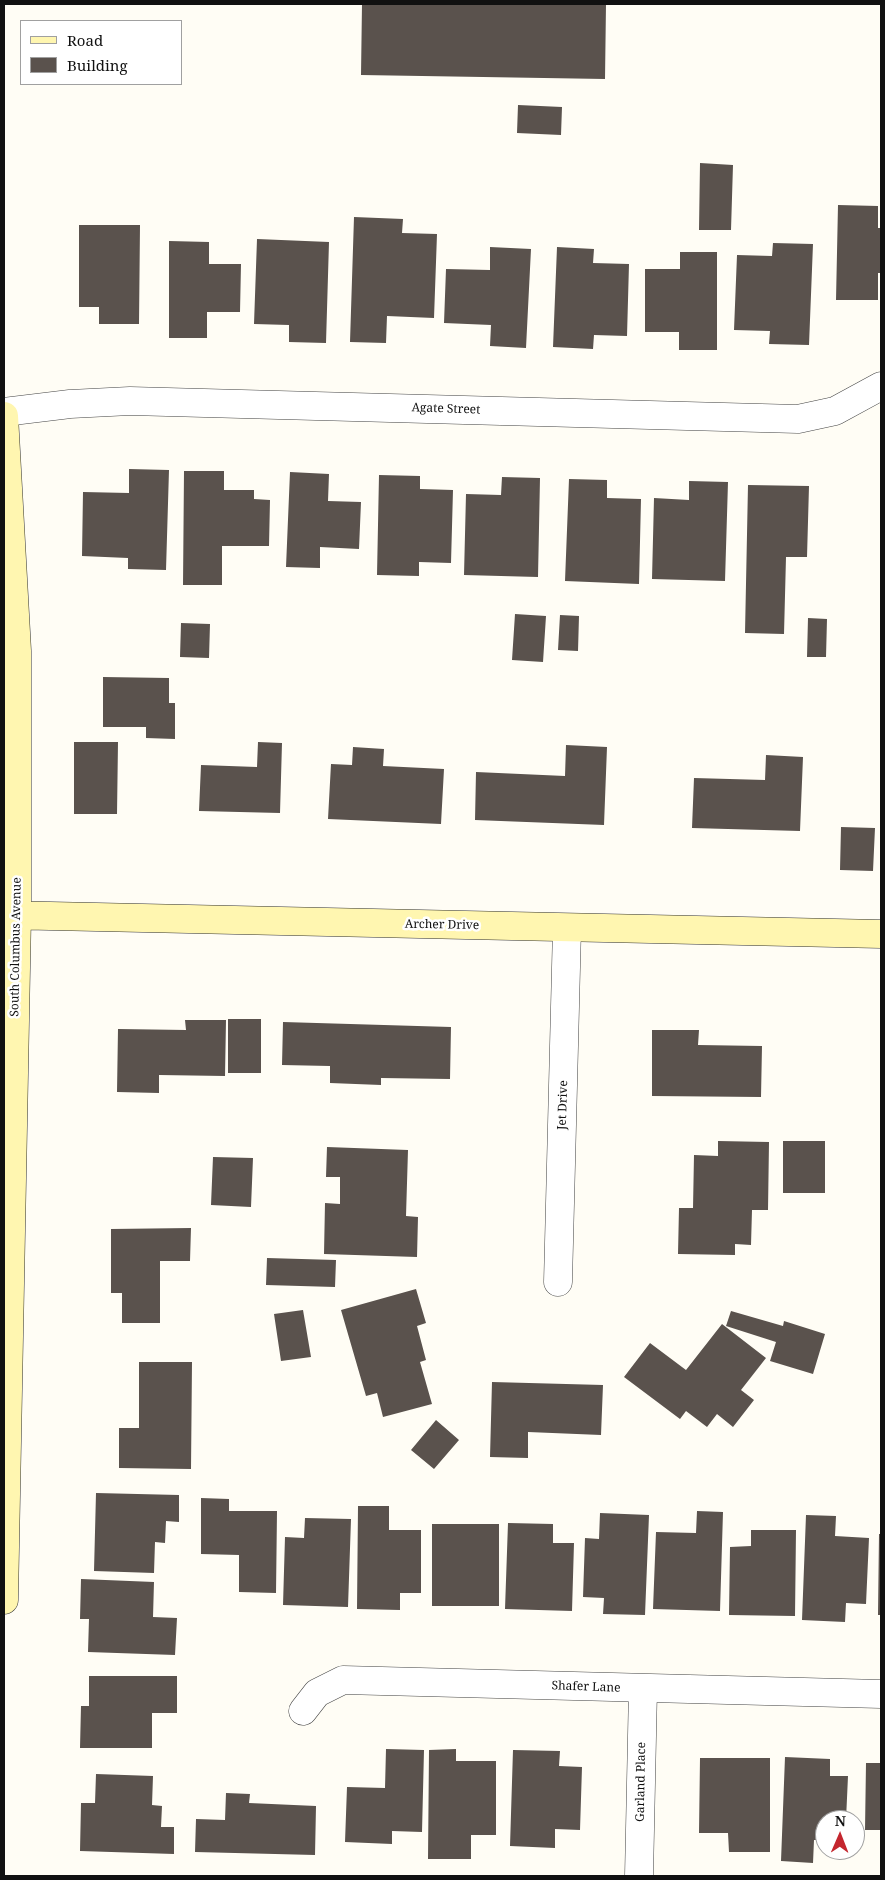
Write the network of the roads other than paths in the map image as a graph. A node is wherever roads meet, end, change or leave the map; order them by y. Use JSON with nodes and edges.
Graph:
{"nodes":[{"id":1,"x":881,"y":386,"type":"edge"},
{"id":2,"x":4,"y":414,"type":"edge"},
{"id":3,"x":10,"y":915,"type":"edge"},
{"id":4,"x":568,"y":928,"type":"junction"},
{"id":5,"x":881,"y":934,"type":"edge"},
{"id":6,"x":558,"y":1282,"type":"dead end"},
{"id":7,"x":4,"y":1600,"type":"edge"},
{"id":8,"x":643,"y":1689,"type":"junction"},
{"id":9,"x":881,"y":1694,"type":"edge"},
{"id":10,"x":302,"y":1711,"type":"dead end"},
{"id":11,"x":639,"y":1876,"type":"edge"}],
"edges":[{"from":1,"to":2,"type":"street","name":"Agate Street"},
{"from":2,"to":3,"type":"main road","name":"South Columbus Avenue"},
{"from":3,"to":4,"type":"main road","name":"Archer Drive"},
{"from":3,"to":7,"type":"main road","name":"South Columbus Avenue"},
{"from":4,"to":5,"type":"main road","name":"Archer Drive"},
{"from":4,"to":6,"type":"street","name":"Jet Drive"},
{"from":8,"to":9,"type":"street","name":"Shafer Lane"},
{"from":8,"to":10,"type":"street","name":"Shafer Lane"},
{"from":8,"to":11,"type":"street","name":"Garland Place"}]}
